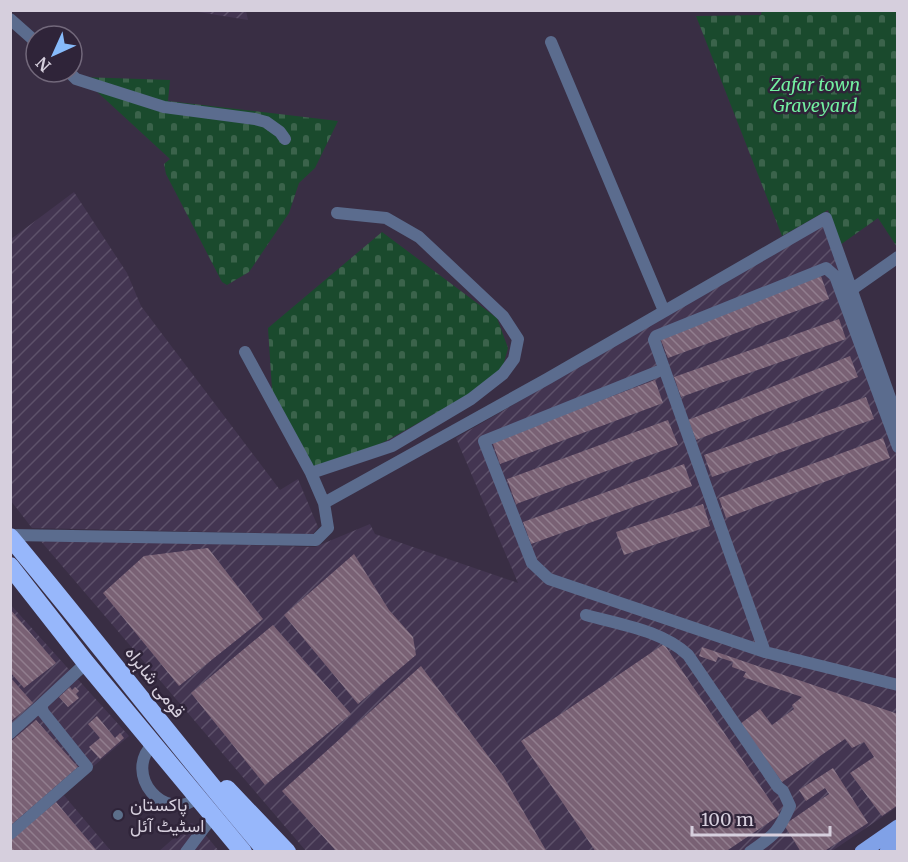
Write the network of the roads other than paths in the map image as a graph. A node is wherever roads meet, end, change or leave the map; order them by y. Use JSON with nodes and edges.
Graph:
{"nodes":[{"id":1,"x":10,"y":19,"type":"edge"},
{"id":2,"x":24,"y":31,"type":"edge"},
{"id":3,"x":551,"y":42,"type":"dead end"},
{"id":4,"x":84,"y":81,"type":"edge"},
{"id":5,"x":285,"y":139,"type":"dead end"},
{"id":6,"x":337,"y":213,"type":"dead end"},
{"id":7,"x":897,"y":257,"type":"edge"},
{"id":8,"x":851,"y":290,"type":"junction"},
{"id":9,"x":664,"y":311,"type":"junction"},
{"id":10,"x":245,"y":352,"type":"dead end"},
{"id":11,"x":664,"y":369,"type":"junction"},
{"id":12,"x":896,"y":412,"type":"edge"},
{"id":13,"x":897,"y":447,"type":"edge"},
{"id":14,"x":311,"y":473,"type":"junction"},
{"id":15,"x":324,"y":503,"type":"junction"},
{"id":16,"x":10,"y":536,"type":"edge"},
{"id":17,"x":10,"y":566,"type":"edge"},
{"id":18,"x":586,"y":615,"type":"dead end"},
{"id":19,"x":765,"y":652,"type":"junction"},
{"id":20,"x":86,"y":663,"type":"junction"},
{"id":21,"x":897,"y":685,"type":"edge"},
{"id":22,"x":41,"y":705,"type":"junction"},
{"id":23,"x":10,"y":733,"type":"edge"},
{"id":24,"x":153,"y":744,"type":"junction"},
{"id":25,"x":186,"y":757,"type":"junction"},
{"id":26,"x":198,"y":797,"type":"junction"},
{"id":27,"x":213,"y":816,"type":"junction"},
{"id":28,"x":897,"y":827,"type":"edge"},
{"id":29,"x":10,"y":834,"type":"edge"},
{"id":30,"x":897,"y":845,"type":"edge"},
{"id":31,"x":264,"y":848,"type":"edge"},
{"id":32,"x":186,"y":852,"type":"edge"},
{"id":33,"x":243,"y":852,"type":"edge"},
{"id":34,"x":286,"y":852,"type":"edge"},
{"id":35,"x":750,"y":852,"type":"edge"},
{"id":36,"x":862,"y":852,"type":"edge"},
{"id":37,"x":887,"y":852,"type":"edge"}],
"edges":[{"from":1,"to":2,"type":"street"},
{"from":3,"to":9,"type":"street"},
{"from":4,"to":5,"type":"street"},
{"from":6,"to":14,"type":"street"},
{"from":7,"to":8,"type":"street"},
{"from":8,"to":9,"type":"street"},
{"from":8,"to":12,"type":"street"},
{"from":9,"to":15,"type":"street"},
{"from":10,"to":14,"type":"street"},
{"from":11,"to":13,"type":"street"},
{"from":11,"to":19,"type":"street"},
{"from":11,"to":19,"type":"street"},
{"from":14,"to":15,"type":"street"},
{"from":15,"to":16,"type":"street"},
{"from":16,"to":25,"type":"highway","name":"قومی شاہراہ"},
{"from":17,"to":20,"type":"highway"},
{"from":18,"to":35,"type":"street"},
{"from":19,"to":21,"type":"street"},
{"from":20,"to":22,"type":"street"},
{"from":20,"to":24,"type":"highway"},
{"from":22,"to":23,"type":"street"},
{"from":22,"to":29,"type":"street"},
{"from":24,"to":26,"type":"highway"},
{"from":24,"to":26,"type":"street"},
{"from":25,"to":31,"type":"highway","name":"قومی شاہراہ"},
{"from":25,"to":34,"type":"highway"},
{"from":26,"to":27,"type":"highway"},
{"from":27,"to":32,"type":"street"},
{"from":27,"to":33,"type":"highway"},
{"from":28,"to":36,"type":"main road"},
{"from":30,"to":37,"type":"main road"}]}
